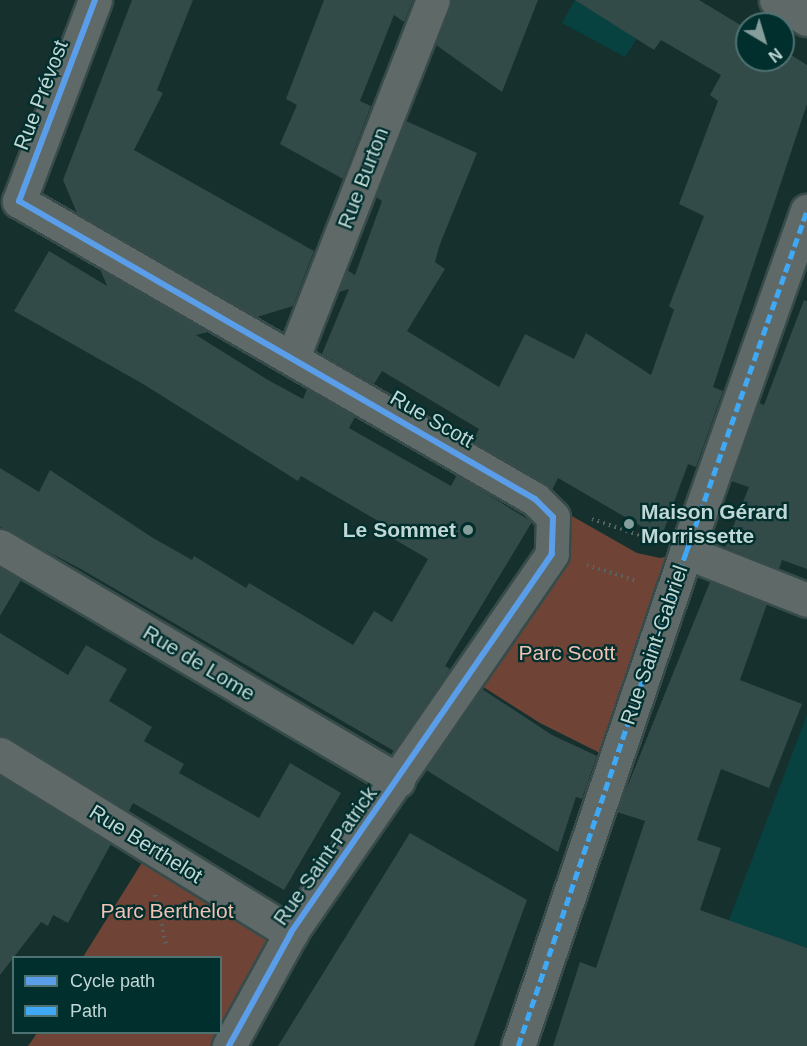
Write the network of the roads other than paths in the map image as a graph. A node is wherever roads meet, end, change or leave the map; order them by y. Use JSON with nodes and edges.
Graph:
{"nodes":[{"id":1,"x":94,"y":0,"type":"edge"},
{"id":2,"x":433,"y":0,"type":"edge"},
{"id":3,"x":776,"y":0,"type":"edge"},
{"id":4,"x":807,"y":19,"type":"edge"},
{"id":5,"x":19,"y":201,"type":"joint"},
{"id":6,"x":807,"y":211,"type":"edge"},
{"id":7,"x":293,"y":357,"type":"junction"},
{"id":8,"x":0,"y":546,"type":"edge"},
{"id":9,"x":686,"y":552,"type":"junction"},
{"id":10,"x":807,"y":600,"type":"edge"},
{"id":11,"x":0,"y":754,"type":"edge"},
{"id":12,"x":398,"y":780,"type":"junction"},
{"id":13,"x":291,"y":933,"type":"junction"},
{"id":14,"x":229,"y":1046,"type":"edge"},
{"id":15,"x":518,"y":1046,"type":"edge"}],
"edges":[{"from":1,"to":5,"type":"street","name":"Rue Prévost"},
{"from":2,"to":7,"type":"street","name":"Rue Burton"},
{"from":3,"to":4,"type":"street"},
{"from":5,"to":7,"type":"street","name":"Rue Scott"},
{"from":6,"to":9,"type":"street","name":"Rue Saint-Gabriel"},
{"from":7,"to":12,"type":"street","name":"Rue Scott"},
{"from":8,"to":12,"type":"street","name":"Rue de Lome"},
{"from":9,"to":10,"type":"street"},
{"from":9,"to":15,"type":"street","name":"Rue Saint-Gabriel"},
{"from":11,"to":13,"type":"street","name":"Rue Berthelot"},
{"from":12,"to":13,"type":"street","name":"Rue Saint-Patrick"},
{"from":13,"to":14,"type":"street","name":"Rue Saint-Patrick"}]}
